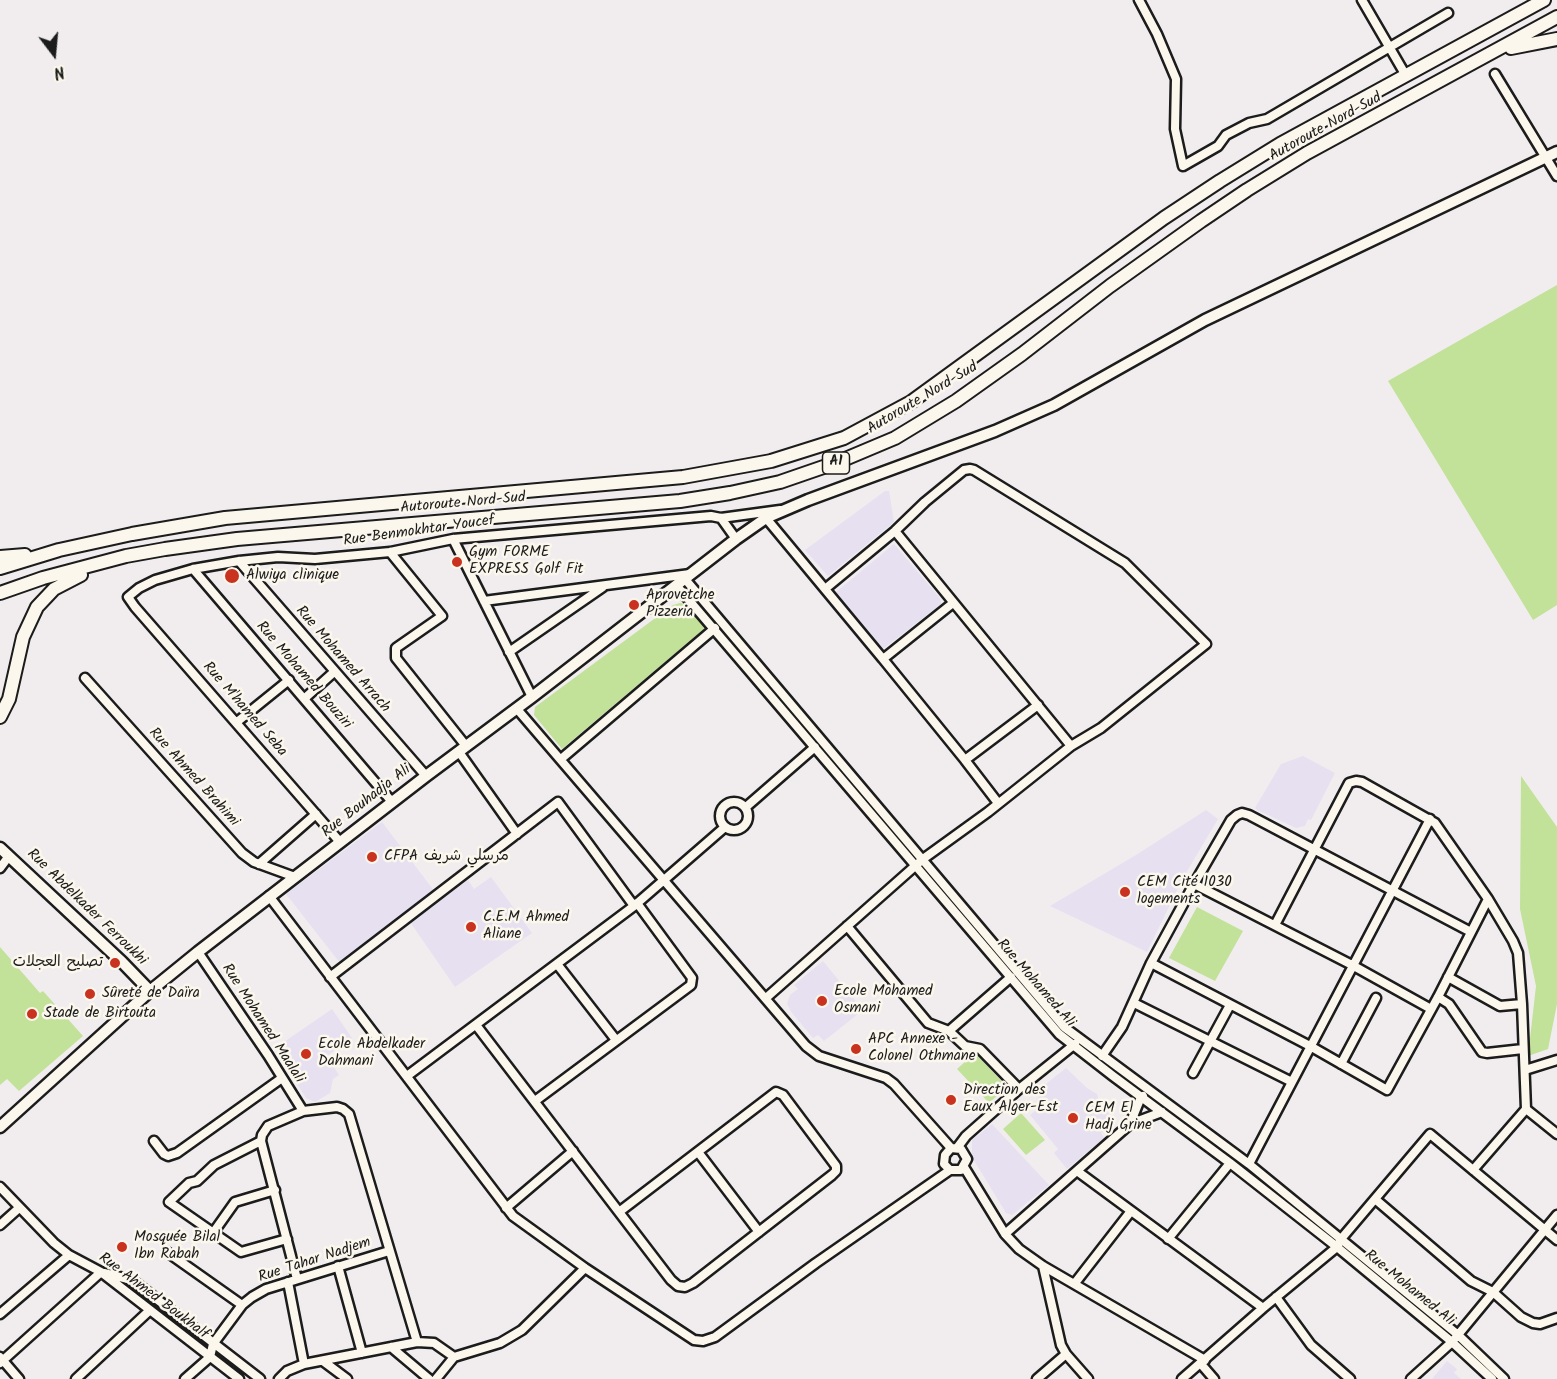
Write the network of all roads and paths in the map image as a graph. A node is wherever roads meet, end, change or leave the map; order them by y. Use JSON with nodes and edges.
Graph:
{"nodes":[{"id":1,"x":1139,"y":0,"type":"edge"},
{"id":2,"x":1362,"y":0,"type":"edge"},
{"id":3,"x":1544,"y":0,"type":"edge"},
{"id":4,"x":1448,"y":13,"type":"dead end"},
{"id":5,"x":1557,"y":17,"type":"edge"},
{"id":6,"x":1557,"y":39,"type":"edge"},
{"id":7,"x":1389,"y":47,"type":"junction"},
{"id":8,"x":1498,"y":50,"type":"junction"},
{"id":9,"x":1405,"y":74,"type":"junction"},
{"id":10,"x":1495,"y":74,"type":"dead end"},
{"id":11,"x":1557,"y":152,"type":"edge"},
{"id":12,"x":1546,"y":157,"type":"junction"},
{"id":13,"x":1557,"y":176,"type":"edge"},
{"id":14,"x":789,"y":508,"type":"junction"},
{"id":15,"x":721,"y":518,"type":"junction"},
{"id":16,"x":766,"y":518,"type":"junction"},
{"id":17,"x":895,"y":531,"type":"junction"},
{"id":18,"x":453,"y":539,"type":"junction"},
{"id":19,"x":736,"y":539,"type":"junction"},
{"id":20,"x":59,"y":550,"type":"junction"},
{"id":21,"x":390,"y":552,"type":"junction"},
{"id":22,"x":126,"y":556,"type":"junction"},
{"id":23,"x":0,"y":557,"type":"edge"},
{"id":24,"x":238,"y":561,"type":"junction"},
{"id":25,"x":0,"y":568,"type":"edge"},
{"id":26,"x":193,"y":568,"type":"junction"},
{"id":27,"x":685,"y":579,"type":"junction"},
{"id":28,"x":605,"y":585,"type":"junction"},
{"id":29,"x":825,"y":589,"type":"junction"},
{"id":30,"x":0,"y":593,"type":"edge"},
{"id":31,"x":128,"y":597,"type":"joint"},
{"id":32,"x":484,"y":601,"type":"junction"},
{"id":33,"x":953,"y":603,"type":"junction"},
{"id":34,"x":715,"y":628,"type":"junction"},
{"id":35,"x":509,"y":652,"type":"junction"},
{"id":36,"x":883,"y":658,"type":"junction"},
{"id":37,"x":334,"y":672,"type":"junction"},
{"id":38,"x":85,"y":678,"type":"dead end"},
{"id":39,"x":289,"y":680,"type":"junction"},
{"id":40,"x":532,"y":697,"type":"junction"},
{"id":41,"x":304,"y":698,"type":"junction"},
{"id":42,"x":1038,"y":705,"type":"junction"},
{"id":43,"x":517,"y":709,"type":"junction"},
{"id":44,"x":0,"y":717,"type":"edge"},
{"id":45,"x":237,"y":722,"type":"junction"},
{"id":46,"x":1071,"y":746,"type":"junction"},
{"id":47,"x":815,"y":747,"type":"junction"},
{"id":48,"x":462,"y":749,"type":"junction"},
{"id":49,"x":561,"y":759,"type":"junction"},
{"id":50,"x":965,"y":760,"type":"junction"},
{"id":51,"x":426,"y":776,"type":"junction"},
{"id":52,"x":392,"y":802,"type":"junction"},
{"id":53,"x":998,"y":803,"type":"junction"},
{"id":54,"x":746,"y":807,"type":"junction"},
{"id":55,"x":316,"y":814,"type":"junction"},
{"id":56,"x":1430,"y":819,"type":"junction"},
{"id":57,"x":725,"y":827,"type":"junction"},
{"id":58,"x":517,"y":834,"type":"junction"},
{"id":59,"x":340,"y":842,"type":"junction"},
{"id":60,"x":0,"y":848,"type":"edge"},
{"id":61,"x":1315,"y":849,"type":"junction"},
{"id":62,"x":5,"y":859,"type":"edge"},
{"id":63,"x":919,"y":862,"type":"junction"},
{"id":64,"x":259,"y":864,"type":"junction"},
{"id":65,"x":0,"y":868,"type":"edge"},
{"id":66,"x":295,"y":877,"type":"junction"},
{"id":67,"x":665,"y":880,"type":"junction"},
{"id":68,"x":1194,"y":884,"type":"junction"},
{"id":69,"x":1393,"y":890,"type":"junction"},
{"id":70,"x":269,"y":896,"type":"junction"},
{"id":71,"x":1488,"y":899,"type":"junction"},
{"id":72,"x":635,"y":905,"type":"junction"},
{"id":73,"x":1275,"y":925,"type":"junction"},
{"id":74,"x":847,"y":926,"type":"junction"},
{"id":75,"x":1471,"y":932,"type":"junction"},
{"id":76,"x":198,"y":952,"type":"junction"},
{"id":77,"x":1151,"y":963,"type":"junction"},
{"id":78,"x":557,"y":964,"type":"junction"},
{"id":79,"x":1352,"y":965,"type":"junction"},
{"id":80,"x":330,"y":977,"type":"junction"},
{"id":81,"x":1011,"y":977,"type":"junction"},
{"id":82,"x":1448,"y":977,"type":"junction"},
{"id":83,"x":150,"y":992,"type":"junction"},
{"id":84,"x":1438,"y":997,"type":"junction"},
{"id":85,"x":766,"y":998,"type":"junction"},
{"id":86,"x":1376,"y":998,"type":"dead end"},
{"id":87,"x":1134,"y":1003,"type":"junction"},
{"id":88,"x":1230,"y":1005,"type":"junction"},
{"id":89,"x":1522,"y":1005,"type":"junction"},
{"id":90,"x":1431,"y":1009,"type":"junction"},
{"id":91,"x":476,"y":1025,"type":"junction"},
{"id":92,"x":949,"y":1031,"type":"junction"},
{"id":93,"x":616,"y":1040,"type":"junction"},
{"id":94,"x":1076,"y":1042,"type":"junction"},
{"id":95,"x":1210,"y":1042,"type":"junction"},
{"id":96,"x":1310,"y":1046,"type":"junction"},
{"id":97,"x":1523,"y":1049,"type":"junction"},
{"id":98,"x":1102,"y":1056,"type":"junction"},
{"id":99,"x":1557,"y":1060,"type":"edge"},
{"id":100,"x":1341,"y":1064,"type":"junction"},
{"id":101,"x":1526,"y":1070,"type":"junction"},
{"id":102,"x":1193,"y":1073,"type":"dead end"},
{"id":103,"x":406,"y":1076,"type":"junction"},
{"id":104,"x":282,"y":1078,"type":"junction"},
{"id":105,"x":1292,"y":1082,"type":"junction"},
{"id":106,"x":1019,"y":1089,"type":"junction"},
{"id":107,"x":1152,"y":1092,"type":"junction"},
{"id":108,"x":1141,"y":1097,"type":"junction"},
{"id":109,"x":1162,"y":1100,"type":"junction"},
{"id":110,"x":535,"y":1101,"type":"junction"},
{"id":111,"x":1526,"y":1109,"type":"junction"},
{"id":112,"x":303,"y":1111,"type":"junction"},
{"id":113,"x":1162,"y":1113,"type":"junction"},
{"id":114,"x":1130,"y":1124,"type":"junction"},
{"id":115,"x":0,"y":1126,"type":"edge"},
{"id":116,"x":1557,"y":1134,"type":"edge"},
{"id":117,"x":154,"y":1141,"type":"dead end"},
{"id":118,"x":261,"y":1141,"type":"junction"},
{"id":119,"x":954,"y":1148,"type":"junction"},
{"id":120,"x":573,"y":1151,"type":"junction"},
{"id":121,"x":698,"y":1152,"type":"junction"},
{"id":122,"x":1230,"y":1163,"type":"junction"},
{"id":123,"x":1249,"y":1164,"type":"junction"},
{"id":124,"x":964,"y":1167,"type":"junction"},
{"id":125,"x":950,"y":1170,"type":"junction"},
{"id":126,"x":1473,"y":1170,"type":"junction"},
{"id":127,"x":1077,"y":1171,"type":"junction"},
{"id":128,"x":0,"y":1187,"type":"edge"},
{"id":129,"x":275,"y":1190,"type":"junction"},
{"id":130,"x":1375,"y":1199,"type":"junction"},
{"id":131,"x":19,"y":1208,"type":"junction"},
{"id":132,"x":506,"y":1208,"type":"junction"},
{"id":133,"x":1131,"y":1211,"type":"junction"},
{"id":134,"x":619,"y":1212,"type":"junction"},
{"id":135,"x":1557,"y":1215,"type":"edge"},
{"id":136,"x":0,"y":1225,"type":"edge"},
{"id":137,"x":1545,"y":1230,"type":"junction"},
{"id":138,"x":759,"y":1232,"type":"junction"},
{"id":139,"x":213,"y":1233,"type":"junction"},
{"id":140,"x":1005,"y":1234,"type":"junction"},
{"id":141,"x":287,"y":1239,"type":"junction"},
{"id":142,"x":1168,"y":1239,"type":"junction"},
{"id":143,"x":1557,"y":1240,"type":"edge"},
{"id":144,"x":1339,"y":1243,"type":"junction"},
{"id":145,"x":389,"y":1251,"type":"junction"},
{"id":146,"x":167,"y":1252,"type":"dead end"},
{"id":147,"x":69,"y":1255,"type":"junction"},
{"id":148,"x":338,"y":1266,"type":"junction"},
{"id":149,"x":1043,"y":1266,"type":"junction"},
{"id":150,"x":585,"y":1268,"type":"junction"},
{"id":151,"x":101,"y":1272,"type":"junction"},
{"id":152,"x":297,"y":1279,"type":"junction"},
{"id":153,"x":288,"y":1282,"type":"junction"},
{"id":154,"x":1075,"y":1283,"type":"junction"},
{"id":155,"x":1493,"y":1292,"type":"junction"},
{"id":156,"x":1276,"y":1297,"type":"junction"},
{"id":157,"x":242,"y":1305,"type":"junction"},
{"id":158,"x":1263,"y":1308,"type":"junction"},
{"id":159,"x":150,"y":1310,"type":"junction"},
{"id":160,"x":0,"y":1314,"type":"edge"},
{"id":161,"x":1557,"y":1318,"type":"edge"},
{"id":162,"x":1455,"y":1338,"type":"junction"},
{"id":163,"x":417,"y":1342,"type":"junction"},
{"id":164,"x":213,"y":1344,"type":"junction"},
{"id":165,"x":391,"y":1347,"type":"junction"},
{"id":166,"x":362,"y":1353,"type":"junction"},
{"id":167,"x":1066,"y":1354,"type":"junction"},
{"id":168,"x":210,"y":1357,"type":"junction"},
{"id":169,"x":454,"y":1357,"type":"junction"},
{"id":170,"x":1,"y":1360,"type":"edge"},
{"id":171,"x":323,"y":1361,"type":"junction"},
{"id":172,"x":1203,"y":1362,"type":"junction"},
{"id":173,"x":304,"y":1364,"type":"junction"},
{"id":174,"x":19,"y":1379,"type":"edge"},
{"id":175,"x":76,"y":1379,"type":"edge"},
{"id":176,"x":185,"y":1379,"type":"edge"},
{"id":177,"x":239,"y":1379,"type":"edge"},
{"id":178,"x":260,"y":1379,"type":"edge"},
{"id":179,"x":279,"y":1379,"type":"edge"},
{"id":180,"x":347,"y":1379,"type":"edge"},
{"id":181,"x":429,"y":1379,"type":"edge"},
{"id":182,"x":436,"y":1379,"type":"edge"},
{"id":183,"x":1037,"y":1379,"type":"edge"},
{"id":184,"x":1088,"y":1379,"type":"edge"},
{"id":185,"x":1182,"y":1379,"type":"edge"},
{"id":186,"x":1214,"y":1379,"type":"edge"},
{"id":187,"x":1350,"y":1379,"type":"edge"},
{"id":188,"x":1411,"y":1379,"type":"edge"},
{"id":189,"x":1492,"y":1379,"type":"edge"},
{"id":190,"x":1504,"y":1379,"type":"edge"}],
"edges":[{"from":1,"to":7,"type":"street"},
{"from":2,"to":7,"type":"street"},
{"from":3,"to":9,"type":"highway","name":"Autoroute Nord-Sud","number":"A1"},
{"from":4,"to":7,"type":"street"},
{"from":5,"to":8,"type":"highway","name":"Autoroute Nord-Sud","number":"A1"},
{"from":6,"to":8,"type":"highway"},
{"from":7,"to":9,"type":"street"},
{"from":8,"to":22,"type":"highway","name":"Autoroute Nord-Sud","number":"A1"},
{"from":9,"to":20,"type":"highway","name":"Autoroute Nord-Sud","number":"A1"},
{"from":10,"to":12,"type":"street"},
{"from":11,"to":12,"type":"main road","name":"Rue Bouhadja Ali"},
{"from":12,"to":13,"type":"street"},
{"from":12,"to":14,"type":"main road","name":"Rue Bouhadja Ali"},
{"from":14,"to":15,"type":"street","name":"Rue Benmokhtar Youcef"},
{"from":14,"to":16,"type":"main road","name":"Rue Bouhadja Ali"},
{"from":15,"to":18,"type":"street","name":"Rue Benmokhtar Youcef"},
{"from":15,"to":19,"type":"street"},
{"from":16,"to":19,"type":"main road","name":"Rue Bouhadja Ali"},
{"from":16,"to":29,"type":"street"},
{"from":17,"to":29,"type":"street"},
{"from":17,"to":33,"type":"street"},
{"from":17,"to":46,"type":"street"},
{"from":18,"to":21,"type":"street","name":"Rue Benmokhtar Youcef"},
{"from":18,"to":32,"type":"street"},
{"from":19,"to":27,"type":"main road","name":"Rue Bouhadja Ali"},
{"from":20,"to":23,"type":"highway"},
{"from":20,"to":25,"type":"highway","name":"Autoroute Nord-Sud","number":"A1"},
{"from":21,"to":24,"type":"street","name":"Rue Benmokhtar Youcef"},
{"from":21,"to":48,"type":"street"},
{"from":22,"to":30,"type":"highway","name":"Autoroute Nord-Sud","number":"A1"},
{"from":22,"to":44,"type":"highway"},
{"from":24,"to":26,"type":"street","name":"Rue Benmokhtar Youcef"},
{"from":24,"to":37,"type":"street","name":"Rue Mohamed Arrach"},
{"from":26,"to":31,"type":"street","name":"Rue Benmokhtar Youcef"},
{"from":26,"to":39,"type":"street","name":"Rue Mohamed Bouziri"},
{"from":27,"to":28,"type":"street"},
{"from":27,"to":34,"type":"street","name":"Rue Mohamed Ali"},
{"from":27,"to":40,"type":"main road","name":"Rue Bouhadja Ali"},
{"from":27,"to":63,"type":"street"},
{"from":28,"to":32,"type":"street"},
{"from":28,"to":35,"type":"street"},
{"from":29,"to":36,"type":"street"},
{"from":31,"to":45,"type":"street","name":"Rue M'hamed Seba"},
{"from":32,"to":35,"type":"street"},
{"from":33,"to":36,"type":"street"},
{"from":33,"to":42,"type":"street"},
{"from":34,"to":47,"type":"street","name":"Rue Mohamed Ali"},
{"from":34,"to":49,"type":"street"},
{"from":35,"to":40,"type":"street"},
{"from":36,"to":50,"type":"street"},
{"from":37,"to":41,"type":"street"},
{"from":37,"to":51,"type":"street","name":"Rue Mohamed Arrach"},
{"from":38,"to":64,"type":"street","name":"Rue Ahmed Brahimi"},
{"from":39,"to":41,"type":"street","name":"Rue Mohamed Bouziri"},
{"from":39,"to":45,"type":"street"},
{"from":40,"to":43,"type":"main road","name":"Rue Bouhadja Ali"},
{"from":41,"to":52,"type":"street","name":"Rue Mohamed Bouziri"},
{"from":42,"to":46,"type":"street"},
{"from":42,"to":50,"type":"street"},
{"from":43,"to":48,"type":"main road","name":"Rue Bouhadja Ali"},
{"from":43,"to":49,"type":"street"},
{"from":45,"to":55,"type":"street","name":"Rue M'hamed Seba"},
{"from":46,"to":53,"type":"street"},
{"from":47,"to":54,"type":"street"},
{"from":47,"to":63,"type":"street","name":"Rue Mohamed Ali"},
{"from":48,"to":51,"type":"main road","name":"Rue Bouhadja Ali"},
{"from":48,"to":58,"type":"street"},
{"from":49,"to":67,"type":"street"},
{"from":50,"to":53,"type":"street"},
{"from":51,"to":52,"type":"main road","name":"Rue Bouhadja Ali"},
{"from":52,"to":59,"type":"main road","name":"Rue Bouhadja Ali"},
{"from":53,"to":63,"type":"street"},
{"from":54,"to":57,"type":"street"},
{"from":54,"to":57,"type":"street"},
{"from":55,"to":59,"type":"street","name":"Rue M'hamed Seba"},
{"from":55,"to":64,"type":"street"},
{"from":56,"to":61,"type":"street"},
{"from":56,"to":69,"type":"street"},
{"from":56,"to":71,"type":"street"},
{"from":57,"to":67,"type":"street"},
{"from":58,"to":72,"type":"street"},
{"from":58,"to":80,"type":"street"},
{"from":59,"to":66,"type":"main road","name":"Rue Bouhadja Ali"},
{"from":60,"to":62,"type":"main road","name":"Rue Abdelkader Ferroukhi"},
{"from":61,"to":68,"type":"street"},
{"from":61,"to":69,"type":"street"},
{"from":61,"to":73,"type":"street"},
{"from":62,"to":65,"type":"street"},
{"from":62,"to":83,"type":"main road","name":"Rue Abdelkader Ferroukhi"},
{"from":63,"to":74,"type":"street"},
{"from":63,"to":81,"type":"street","name":"Rue Mohamed Ali"},
{"from":63,"to":94,"type":"street"},
{"from":64,"to":66,"type":"street","name":"Rue Ahmed Brahimi"},
{"from":66,"to":70,"type":"main road","name":"Rue Bouhadja Ali"},
{"from":67,"to":72,"type":"street"},
{"from":67,"to":85,"type":"street"},
{"from":68,"to":73,"type":"street"},
{"from":68,"to":77,"type":"street"},
{"from":69,"to":75,"type":"street"},
{"from":69,"to":79,"type":"street"},
{"from":70,"to":76,"type":"main road","name":"Rue Bouhadja Ali"},
{"from":70,"to":80,"type":"street"},
{"from":71,"to":75,"type":"street"},
{"from":71,"to":89,"type":"street"},
{"from":72,"to":78,"type":"street"},
{"from":72,"to":93,"type":"street"},
{"from":73,"to":79,"type":"street"},
{"from":74,"to":85,"type":"street"},
{"from":74,"to":92,"type":"street"},
{"from":75,"to":82,"type":"street"},
{"from":76,"to":83,"type":"main road","name":"Rue Bouhadja Ali"},
{"from":76,"to":104,"type":"street","name":"Rue Mohamed Maalali"},
{"from":77,"to":87,"type":"street"},
{"from":77,"to":88,"type":"street"},
{"from":78,"to":91,"type":"street"},
{"from":78,"to":93,"type":"street"},
{"from":79,"to":90,"type":"street"},
{"from":79,"to":96,"type":"street"},
{"from":80,"to":103,"type":"street"},
{"from":81,"to":92,"type":"street"},
{"from":81,"to":94,"type":"street","name":"Rue Mohamed Ali"},
{"from":82,"to":84,"type":"street"},
{"from":82,"to":89,"type":"street"},
{"from":83,"to":115,"type":"main road","name":"Rue Bouhadja Ali"},
{"from":84,"to":90,"type":"street"},
{"from":84,"to":97,"type":"street"},
{"from":85,"to":119,"type":"street"},
{"from":86,"to":100,"type":"street"},
{"from":87,"to":95,"type":"street"},
{"from":87,"to":98,"type":"street"},
{"from":88,"to":95,"type":"street"},
{"from":88,"to":96,"type":"street"},
{"from":89,"to":97,"type":"street"},
{"from":90,"to":100,"type":"street"},
{"from":91,"to":103,"type":"street"},
{"from":91,"to":110,"type":"street"},
{"from":92,"to":106,"type":"street"},
{"from":93,"to":110,"type":"street"},
{"from":94,"to":98,"type":"street"},
{"from":94,"to":106,"type":"street"},
{"from":94,"to":108,"type":"street","name":"Rue Mohamed Ali"},
{"from":95,"to":102,"type":"street"},
{"from":95,"to":105,"type":"street"},
{"from":96,"to":100,"type":"street"},
{"from":96,"to":105,"type":"street"},
{"from":97,"to":101,"type":"street"},
{"from":98,"to":107,"type":"street"},
{"from":99,"to":101,"type":"street"},
{"from":101,"to":111,"type":"street"},
{"from":103,"to":132,"type":"street"},
{"from":104,"to":112,"type":"street","name":"Rue Mohamed Maalali"},
{"from":104,"to":117,"type":"street"},
{"from":105,"to":123,"type":"street"},
{"from":106,"to":119,"type":"street"},
{"from":107,"to":108,"type":"street"},
{"from":107,"to":109,"type":"street"},
{"from":108,"to":113,"type":"street","name":"Rue Mohamed Ali"},
{"from":108,"to":114,"type":"street"},
{"from":109,"to":113,"type":"street"},
{"from":109,"to":123,"type":"street"},
{"from":110,"to":120,"type":"street"},
{"from":111,"to":116,"type":"street"},
{"from":111,"to":126,"type":"street"},
{"from":112,"to":118,"type":"street"},
{"from":112,"to":145,"type":"street"},
{"from":113,"to":114,"type":"street"},
{"from":113,"to":122,"type":"street","name":"Rue Mohamed Ali"},
{"from":114,"to":127,"type":"street"},
{"from":118,"to":129,"type":"street"},
{"from":118,"to":139,"type":"street"},
{"from":119,"to":124,"type":"street"},
{"from":119,"to":125,"type":"street"},
{"from":120,"to":132,"type":"street"},
{"from":120,"to":134,"type":"street"},
{"from":121,"to":134,"type":"street"},
{"from":121,"to":138,"type":"street"},
{"from":121,"to":138,"type":"street"},
{"from":122,"to":142,"type":"street"},
{"from":122,"to":144,"type":"street","name":"Rue Mohamed Ali"},
{"from":123,"to":144,"type":"street"},
{"from":124,"to":125,"type":"street"},
{"from":124,"to":140,"type":"street"},
{"from":125,"to":150,"type":"street"},
{"from":126,"to":130,"type":"street"},
{"from":126,"to":137,"type":"street"},
{"from":127,"to":133,"type":"street"},
{"from":127,"to":140,"type":"street"},
{"from":128,"to":131,"type":"street","name":"Rue Ahmed Boukhalf"},
{"from":129,"to":139,"type":"street"},
{"from":129,"to":141,"type":"street"},
{"from":130,"to":144,"type":"street"},
{"from":130,"to":155,"type":"street"},
{"from":131,"to":136,"type":"street"},
{"from":131,"to":147,"type":"street","name":"Rue Ahmed Boukhalf"},
{"from":132,"to":150,"type":"street"},
{"from":133,"to":142,"type":"street"},
{"from":133,"to":154,"type":"street"},
{"from":134,"to":138,"type":"street"},
{"from":135,"to":137,"type":"street"},
{"from":137,"to":143,"type":"street"},
{"from":137,"to":155,"type":"street"},
{"from":139,"to":141,"type":"street"},
{"from":140,"to":149,"type":"street"},
{"from":141,"to":152,"type":"street"},
{"from":142,"to":158,"type":"street"},
{"from":144,"to":156,"type":"street"},
{"from":144,"to":162,"type":"street","name":"Rue Mohamed Ali"},
{"from":145,"to":148,"type":"street","name":"Rue Tahar Nadjem"},
{"from":145,"to":163,"type":"street"},
{"from":146,"to":157,"type":"street"},
{"from":147,"to":151,"type":"street","name":"Rue Ahmed Boukhalf"},
{"from":147,"to":160,"type":"street"},
{"from":148,"to":152,"type":"street","name":"Rue Tahar Nadjem"},
{"from":148,"to":166,"type":"street"},
{"from":149,"to":154,"type":"street"},
{"from":149,"to":167,"type":"street"},
{"from":150,"to":169,"type":"street"},
{"from":151,"to":159,"type":"street","name":"Rue Ahmed Boukhalf"},
{"from":151,"to":164,"type":"street"},
{"from":151,"to":170,"type":"street"},
{"from":152,"to":153,"type":"street","name":"Rue Tahar Nadjem"},
{"from":153,"to":157,"type":"street","name":"Rue Tahar Nadjem"},
{"from":153,"to":173,"type":"street"},
{"from":154,"to":172,"type":"street"},
{"from":155,"to":161,"type":"street"},
{"from":155,"to":162,"type":"street"},
{"from":156,"to":158,"type":"street"},
{"from":156,"to":187,"type":"street"},
{"from":157,"to":164,"type":"street","name":"Rue Tahar Nadjem"},
{"from":158,"to":172,"type":"street"},
{"from":159,"to":168,"type":"street","name":"Rue Ahmed Boukhalf"},
{"from":159,"to":175,"type":"street"},
{"from":162,"to":188,"type":"street"},
{"from":162,"to":189,"type":"street","name":"Rue Mohamed Ali"},
{"from":162,"to":190,"type":"street"},
{"from":163,"to":165,"type":"street"},
{"from":163,"to":169,"type":"street"},
{"from":164,"to":168,"type":"street","name":"Rue Tahar Nadjem"},
{"from":164,"to":178,"type":"street"},
{"from":165,"to":166,"type":"street"},
{"from":165,"to":181,"type":"street"},
{"from":166,"to":171,"type":"street"},
{"from":167,"to":183,"type":"street"},
{"from":167,"to":184,"type":"street"},
{"from":168,"to":176,"type":"street"},
{"from":168,"to":177,"type":"street","name":"Rue Ahmed Boukhalf"},
{"from":169,"to":182,"type":"street"},
{"from":170,"to":174,"type":"street"},
{"from":171,"to":173,"type":"street"},
{"from":171,"to":180,"type":"street"},
{"from":172,"to":185,"type":"street"},
{"from":172,"to":186,"type":"street"},
{"from":173,"to":179,"type":"street"}]}
